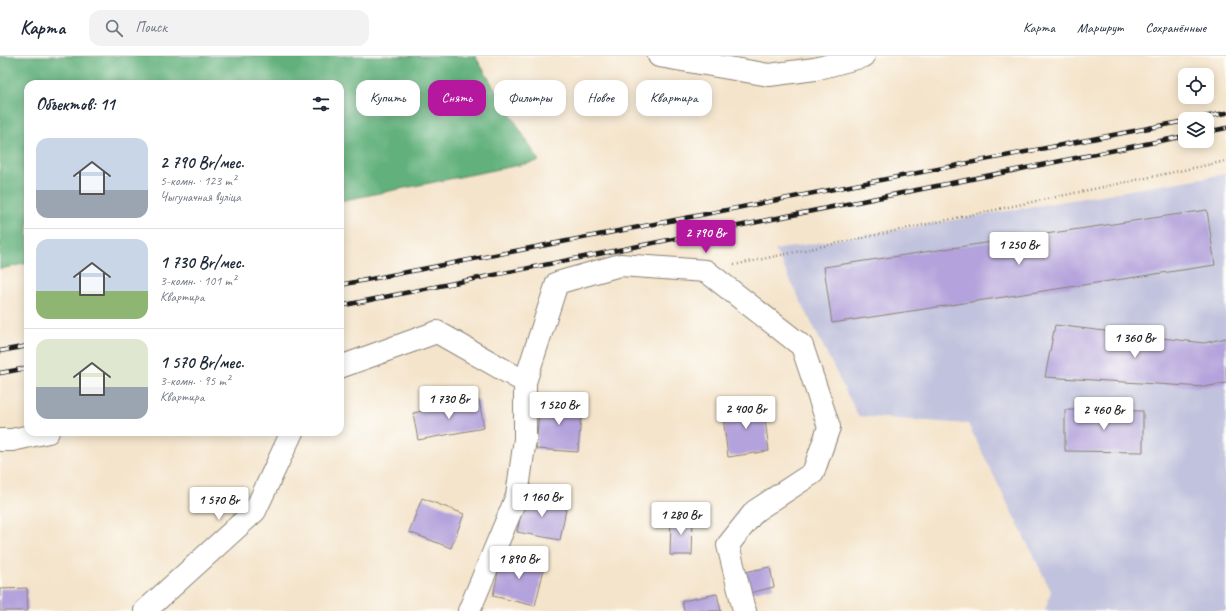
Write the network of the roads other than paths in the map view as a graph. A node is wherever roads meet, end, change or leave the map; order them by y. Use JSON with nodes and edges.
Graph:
{"nodes":[{"id":1,"x":660,"y":56,"type":"edge"},
{"id":2,"x":864,"y":56,"type":"edge"},
{"id":3,"x":344,"y":366,"type":"edge"},
{"id":4,"x":525,"y":382,"type":"junction"},
{"id":5,"x":30,"y":436,"type":"edge"},
{"id":6,"x":290,"y":436,"type":"edge"},
{"id":7,"x":0,"y":440,"type":"edge"},
{"id":8,"x":145,"y":611,"type":"edge"},
{"id":9,"x":469,"y":611,"type":"edge"},
{"id":10,"x":746,"y":611,"type":"edge"}],
"edges":[{"from":1,"to":2,"type":"street"},
{"from":3,"to":4,"type":"street"},
{"from":4,"to":9,"type":"street"},
{"from":4,"to":10,"type":"street"},
{"from":5,"to":7,"type":"street"},
{"from":6,"to":8,"type":"street"}]}
